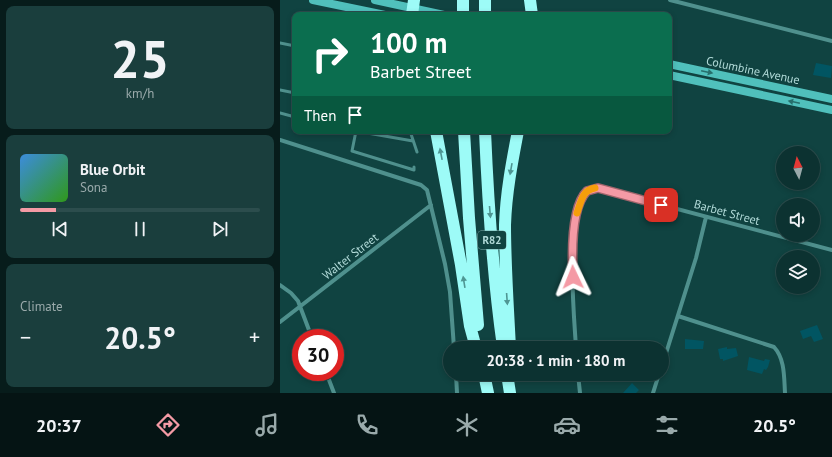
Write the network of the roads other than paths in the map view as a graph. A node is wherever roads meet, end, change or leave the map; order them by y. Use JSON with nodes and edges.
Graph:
{"nodes":[{"id":1,"x":313,"y":0,"type":"edge"},
{"id":2,"x":375,"y":0,"type":"edge"},
{"id":3,"x":463,"y":0,"type":"edge"},
{"id":4,"x":485,"y":0,"type":"edge"},
{"id":5,"x":670,"y":0,"type":"edge"},
{"id":6,"x":413,"y":8,"type":"edge"},
{"id":7,"x":370,"y":12,"type":"edge"},
{"id":8,"x":430,"y":12,"type":"edge"},
{"id":9,"x":463,"y":12,"type":"edge"},
{"id":10,"x":485,"y":12,"type":"edge"},
{"id":11,"x":832,"y":41,"type":"edge"},
{"id":12,"x":280,"y":43,"type":"edge"},
{"id":13,"x":292,"y":45,"type":"edge"},
{"id":14,"x":672,"y":65,"type":"edge"},
{"id":15,"x":672,"y":76,"type":"edge"},
{"id":16,"x":280,"y":90,"type":"edge"},
{"id":17,"x":292,"y":92,"type":"edge"},
{"id":18,"x":832,"y":99,"type":"edge"},
{"id":19,"x":832,"y":110,"type":"edge"},
{"id":20,"x":280,"y":113,"type":"edge"},
{"id":21,"x":292,"y":116,"type":"edge"},
{"id":22,"x":355,"y":134,"type":"edge"},
{"id":23,"x":373,"y":134,"type":"edge"},
{"id":24,"x":411,"y":134,"type":"edge"},
{"id":25,"x":437,"y":134,"type":"edge"},
{"id":26,"x":464,"y":134,"type":"edge"},
{"id":27,"x":486,"y":134,"type":"edge"},
{"id":28,"x":517,"y":134,"type":"edge"},
{"id":29,"x":280,"y":140,"type":"edge"},
{"id":30,"x":413,"y":141,"type":"junction"},
{"id":31,"x":417,"y":152,"type":"dead end"},
{"id":32,"x":414,"y":167,"type":"dead end"},
{"id":33,"x":431,"y":205,"type":"junction"},
{"id":34,"x":706,"y":217,"type":"junction"},
{"id":35,"x":832,"y":250,"type":"edge"},
{"id":36,"x":280,"y":285,"type":"edge"},
{"id":37,"x":300,"y":307,"type":"junction"},
{"id":38,"x":678,"y":316,"type":"junction"},
{"id":39,"x":280,"y":322,"type":"edge"},
{"id":40,"x":309,"y":329,"type":"edge"},
{"id":41,"x":454,"y":341,"type":"edge"},
{"id":42,"x":474,"y":341,"type":"edge"},
{"id":43,"x":479,"y":341,"type":"edge"},
{"id":44,"x":502,"y":341,"type":"edge"},
{"id":45,"x":510,"y":341,"type":"edge"},
{"id":46,"x":576,"y":341,"type":"edge"},
{"id":47,"x":669,"y":344,"type":"edge"},
{"id":48,"x":329,"y":381,"type":"edge"},
{"id":49,"x":456,"y":381,"type":"edge"},
{"id":50,"x":485,"y":381,"type":"edge"},
{"id":51,"x":508,"y":381,"type":"edge"},
{"id":52,"x":511,"y":381,"type":"edge"},
{"id":53,"x":579,"y":381,"type":"edge"},
{"id":54,"x":657,"y":381,"type":"edge"},
{"id":55,"x":510,"y":392,"type":"edge"},
{"id":56,"x":334,"y":393,"type":"edge"},
{"id":57,"x":457,"y":393,"type":"edge"},
{"id":58,"x":488,"y":393,"type":"edge"},
{"id":59,"x":580,"y":393,"type":"edge"},
{"id":60,"x":653,"y":393,"type":"edge"},
{"id":61,"x":785,"y":393,"type":"edge"}],
"edges":[{"from":1,"to":7,"type":"main road"},
{"from":2,"to":6,"type":"main road"},
{"from":3,"to":9,"type":"highway"},
{"from":4,"to":10,"type":"highway"},
{"from":5,"to":11,"type":"street"},
{"from":6,"to":8,"type":"main road"},
{"from":12,"to":13,"type":"lane"},
{"from":14,"to":18,"type":"main road","name":"Columbine Avenue","one_way":true},
{"from":19,"to":15,"type":"main road","name":"Columbine Avenue","one_way":true},
{"from":16,"to":17,"type":"lane"},
{"from":20,"to":21,"type":"lane"},
{"from":22,"to":32,"type":"lane"},
{"from":23,"to":30,"type":"lane"},
{"from":24,"to":30,"type":"lane"},
{"from":42,"to":25,"type":"highway","one_way":true},
{"from":26,"to":43,"type":"highway","number":"R82"},
{"from":27,"to":44,"type":"highway","number":"R82","one_way":true},
{"from":28,"to":45,"type":"highway","one_way":true},
{"from":29,"to":33,"type":"street"},
{"from":30,"to":31,"type":"lane"},
{"from":33,"to":37,"type":"street","name":"Walter Street"},
{"from":33,"to":41,"type":"street"},
{"from":34,"to":35,"type":"street","name":"Barbet Street"},
{"from":34,"to":38,"type":"street"},
{"from":34,"to":46,"type":"street","name":"Barbet Street"},
{"from":36,"to":37,"type":"street"},
{"from":37,"to":39,"type":"street","name":"Walter Street"},
{"from":37,"to":40,"type":"street"},
{"from":38,"to":47,"type":"street"},
{"from":38,"to":61,"type":"street"},
{"from":48,"to":56,"type":"street"},
{"from":49,"to":57,"type":"street"},
{"from":50,"to":58,"type":"highway"},
{"from":51,"to":55,"type":"highway"},
{"from":52,"to":55,"type":"highway"},
{"from":53,"to":59,"type":"street"},
{"from":54,"to":60,"type":"street"}]}
